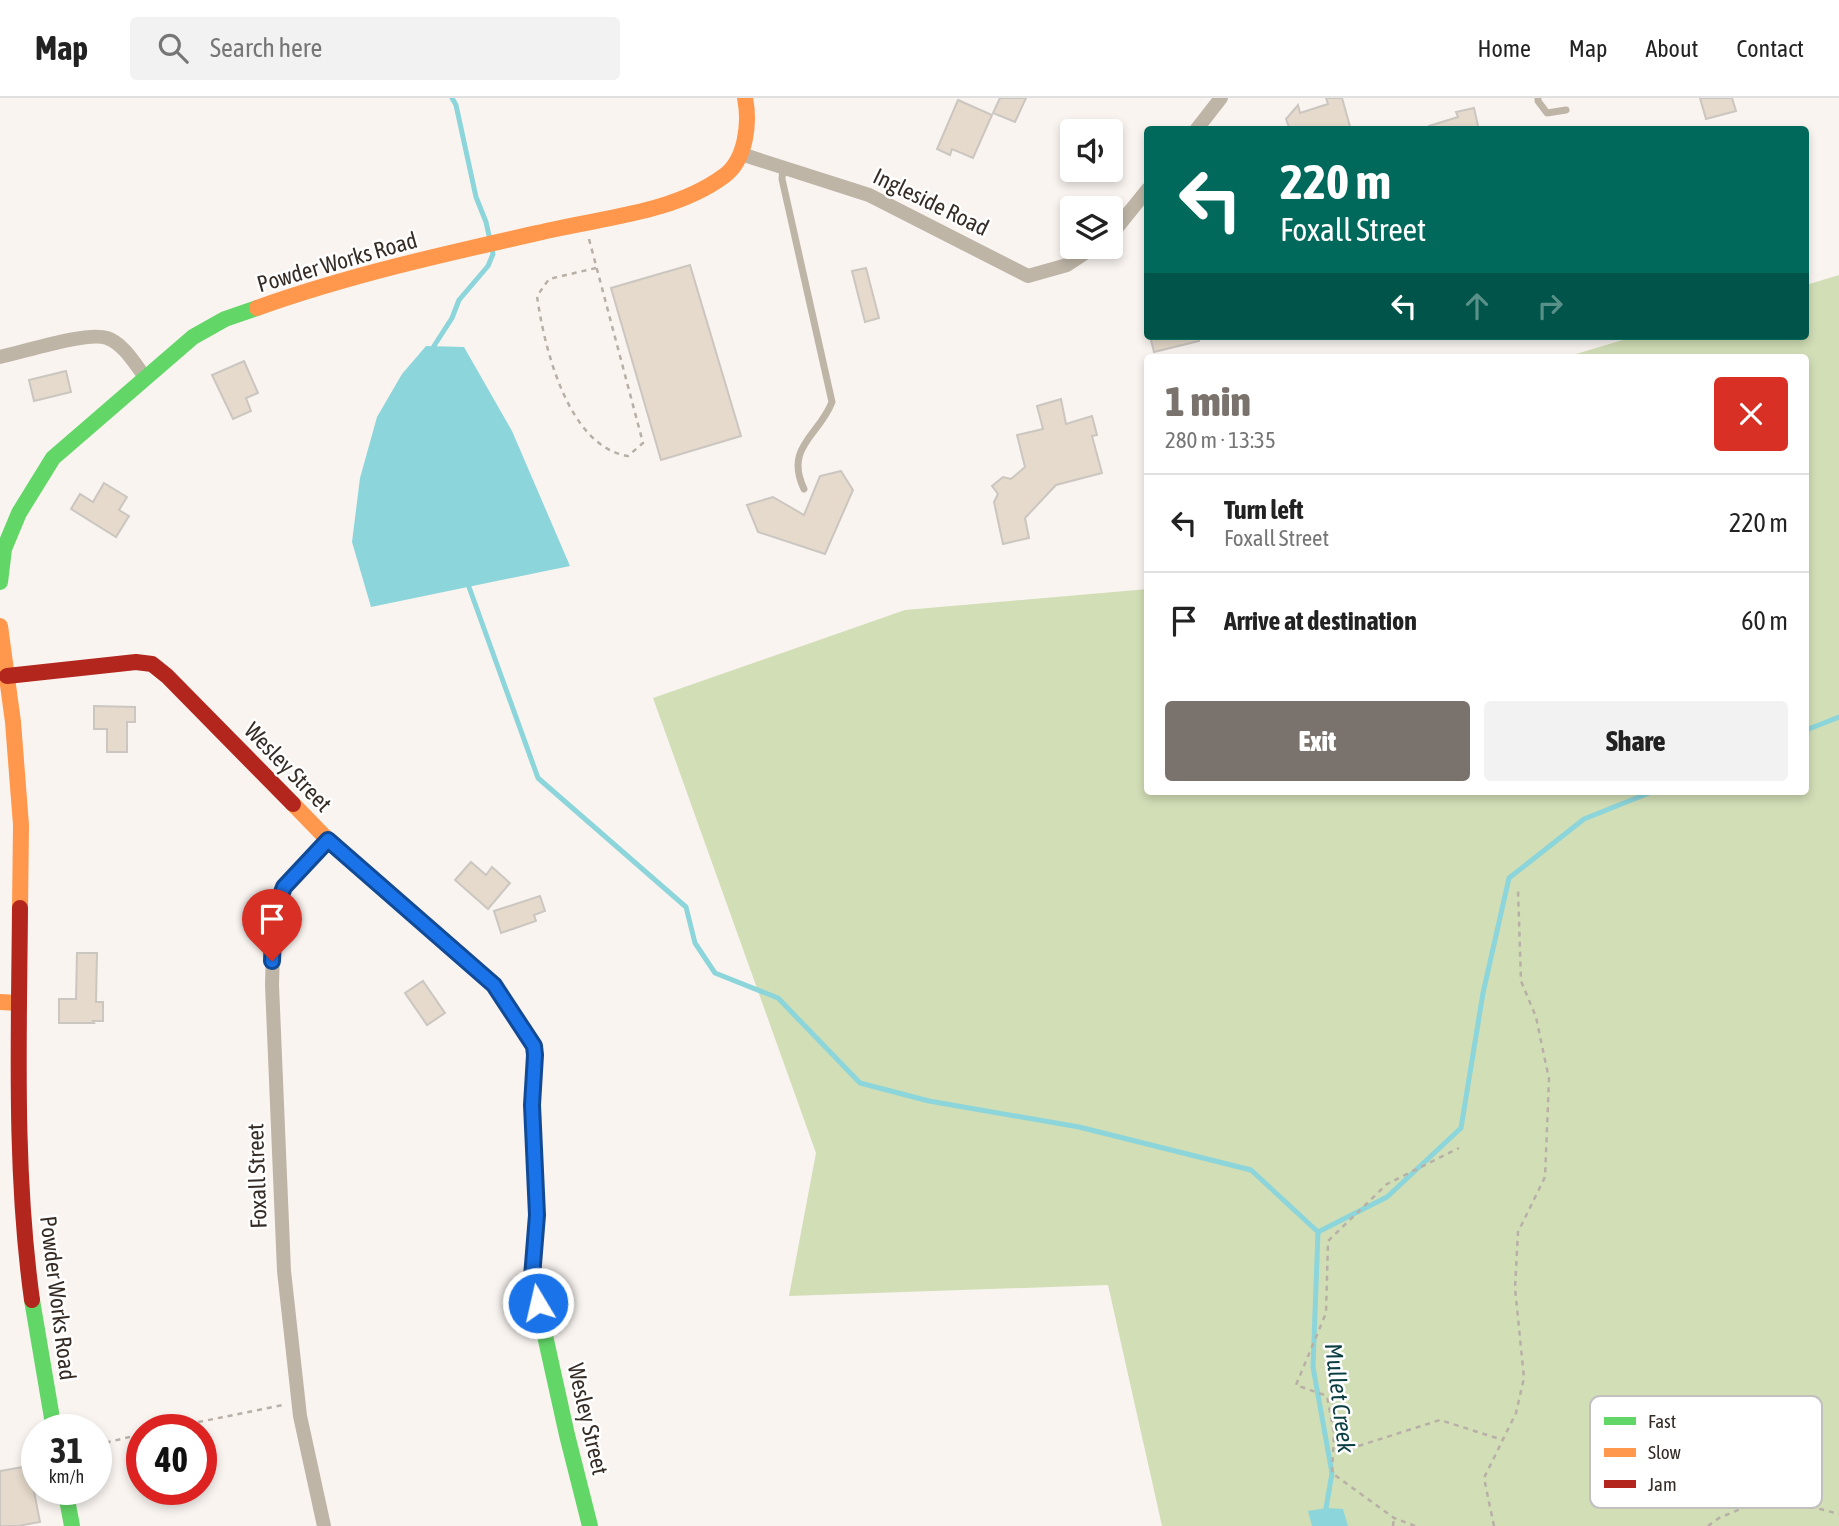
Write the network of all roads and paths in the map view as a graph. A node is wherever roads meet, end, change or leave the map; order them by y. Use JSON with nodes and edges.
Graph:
{"nodes":[{"id":1,"x":745,"y":98,"type":"edge"},
{"id":2,"x":1221,"y":98,"type":"edge"},
{"id":3,"x":1538,"y":98,"type":"edge"},
{"id":4,"x":1566,"y":110,"type":"dead end"},
{"id":5,"x":1199,"y":126,"type":"edge"},
{"id":6,"x":741,"y":153,"type":"junction"},
{"id":7,"x":783,"y":167,"type":"junction"},
{"id":8,"x":1144,"y":194,"type":"edge"},
{"id":9,"x":1123,"y":220,"type":"edge"},
{"id":10,"x":585,"y":222,"type":"junction"},
{"id":11,"x":1075,"y":259,"type":"edge"},
{"id":12,"x":596,"y":268,"type":"junction"},
{"id":13,"x":0,"y":357,"type":"edge"},
{"id":14,"x":145,"y":377,"type":"junction"},
{"id":15,"x":804,"y":489,"type":"dead end"},
{"id":16,"x":0,"y":582,"type":"edge"},
{"id":17,"x":0,"y":626,"type":"edge"},
{"id":18,"x":7,"y":676,"type":"junction"},
{"id":19,"x":328,"y":840,"type":"junction"},
{"id":20,"x":1518,"y":890,"type":"dead end"},
{"id":21,"x":0,"y":1002,"type":"edge"},
{"id":22,"x":18,"y":1003,"type":"junction"},
{"id":23,"x":1459,"y":1147,"type":"dead end"},
{"id":24,"x":299,"y":1402,"type":"junction"},
{"id":25,"x":51,"y":1414,"type":"edge"},
{"id":26,"x":217,"y":1418,"type":"edge"},
{"id":27,"x":1503,"y":1440,"type":"junction"},
{"id":28,"x":1349,"y":1449,"type":"dead end"},
{"id":29,"x":68,"y":1505,"type":"edge"},
{"id":30,"x":1743,"y":1508,"type":"edge"},
{"id":31,"x":1816,"y":1508,"type":"edge"},
{"id":32,"x":1839,"y":1514,"type":"edge"},
{"id":33,"x":1394,"y":1518,"type":"junction"},
{"id":34,"x":72,"y":1526,"type":"edge"},
{"id":35,"x":324,"y":1526,"type":"edge"},
{"id":36,"x":590,"y":1526,"type":"edge"},
{"id":37,"x":1393,"y":1526,"type":"edge"},
{"id":38,"x":1415,"y":1526,"type":"edge"},
{"id":39,"x":1494,"y":1526,"type":"edge"},
{"id":40,"x":1708,"y":1526,"type":"edge"}],
"edges":[{"from":1,"to":6,"type":"main road"},
{"from":2,"to":5,"type":"street"},
{"from":3,"to":4,"type":"lane"},
{"from":6,"to":7,"type":"street","name":"Ingleside Road"},
{"from":6,"to":10,"type":"main road","name":"Powder Works Road"},
{"from":7,"to":11,"type":"street","name":"Ingleside Road"},
{"from":7,"to":15,"type":"lane"},
{"from":8,"to":9,"type":"street"},
{"from":10,"to":12,"type":"path"},
{"from":10,"to":14,"type":"main road","name":"Powder Works Road"},
{"from":12,"to":12,"type":"path"},
{"from":13,"to":14,"type":"street"},
{"from":14,"to":16,"type":"main road","name":"Powder Works Road"},
{"from":17,"to":18,"type":"main road","name":"Powder Works Road"},
{"from":18,"to":19,"type":"main road","name":"Wesley Street"},
{"from":18,"to":22,"type":"main road","name":"Powder Works Road"},
{"from":19,"to":24,"type":"street","name":"Foxall Street"},
{"from":19,"to":36,"type":"main road","name":"Wesley Street"},
{"from":20,"to":27,"type":"path"},
{"from":21,"to":22,"type":"main road"},
{"from":22,"to":25,"type":"main road","name":"Powder Works Road"},
{"from":23,"to":33,"type":"path"},
{"from":24,"to":26,"type":"path"},
{"from":24,"to":35,"type":"street","name":"Foxall Street"},
{"from":27,"to":28,"type":"path"},
{"from":27,"to":39,"type":"path"},
{"from":29,"to":34,"type":"main road"},
{"from":30,"to":40,"type":"path"},
{"from":31,"to":32,"type":"path"},
{"from":33,"to":37,"type":"path"},
{"from":33,"to":38,"type":"path"}]}
